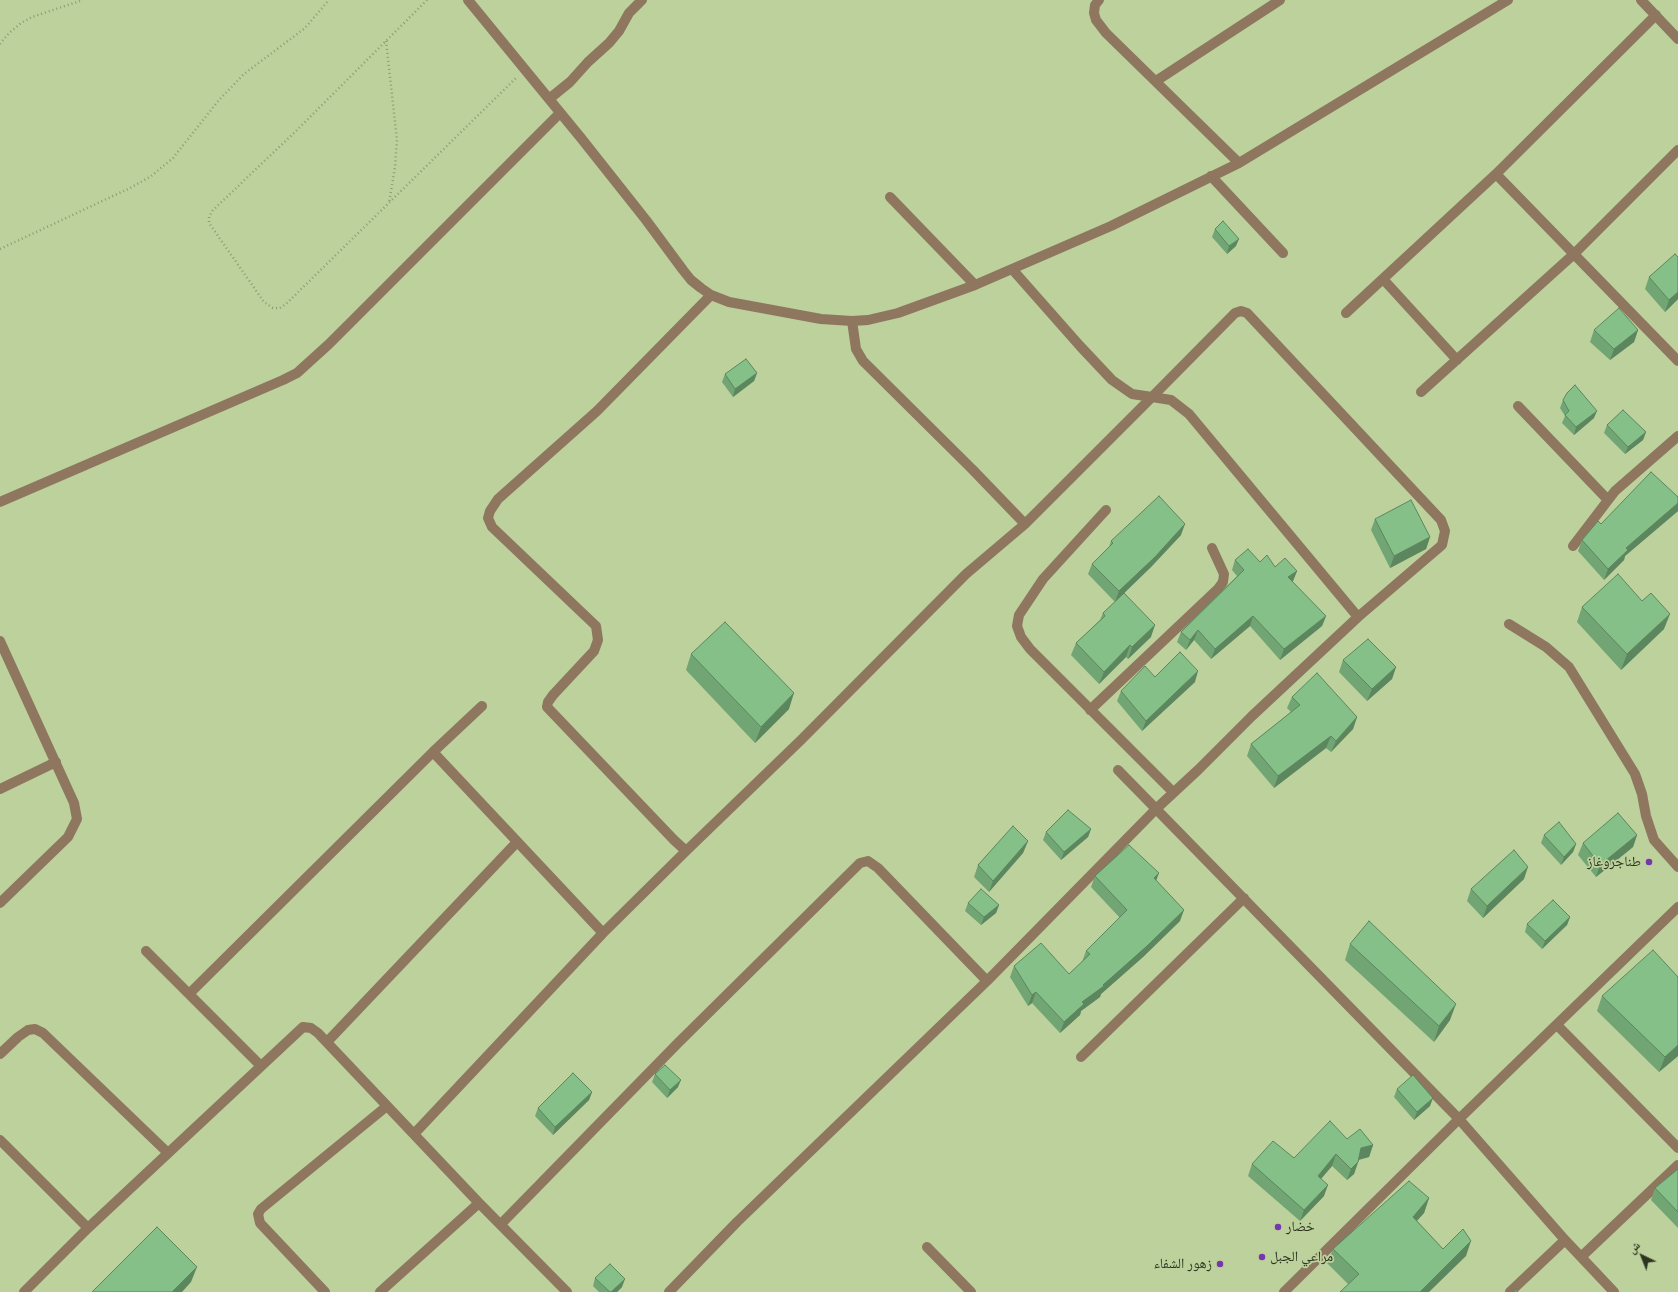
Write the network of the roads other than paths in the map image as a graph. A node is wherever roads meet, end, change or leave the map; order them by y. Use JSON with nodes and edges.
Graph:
{"nodes":[{"id":1,"x":468,"y":0,"type":"edge"},
{"id":2,"x":642,"y":0,"type":"edge"},
{"id":3,"x":1099,"y":0,"type":"edge"},
{"id":4,"x":1280,"y":0,"type":"edge"},
{"id":5,"x":1508,"y":0,"type":"edge"},
{"id":6,"x":1641,"y":0,"type":"edge"},
{"id":7,"x":1656,"y":15,"type":"junction"},
{"id":8,"x":1678,"y":39,"type":"edge"},
{"id":9,"x":1156,"y":81,"type":"junction"},
{"id":10,"x":549,"y":99,"type":"junction"},
{"id":11,"x":560,"y":113,"type":"junction"},
{"id":12,"x":1678,"y":150,"type":"edge"},
{"id":13,"x":1239,"y":163,"type":"junction"},
{"id":14,"x":1496,"y":174,"type":"junction"},
{"id":15,"x":1211,"y":176,"type":"junction"},
{"id":16,"x":890,"y":197,"type":"dead end"},
{"id":17,"x":1283,"y":253,"type":"dead end"},
{"id":18,"x":1574,"y":254,"type":"junction"},
{"id":19,"x":1012,"y":269,"type":"junction"},
{"id":20,"x":1383,"y":279,"type":"junction"},
{"id":21,"x":975,"y":285,"type":"junction"},
{"id":22,"x":711,"y":295,"type":"junction"},
{"id":23,"x":1346,"y":314,"type":"dead end"},
{"id":24,"x":852,"y":321,"type":"junction"},
{"id":25,"x":1457,"y":360,"type":"junction"},
{"id":26,"x":1678,"y":361,"type":"edge"},
{"id":27,"x":1421,"y":392,"type":"dead end"},
{"id":28,"x":1152,"y":397,"type":"junction"},
{"id":29,"x":1518,"y":406,"type":"dead end"},
{"id":30,"x":1678,"y":436,"type":"edge"},
{"id":31,"x":1608,"y":500,"type":"junction"},
{"id":32,"x":0,"y":502,"type":"edge"},
{"id":33,"x":1106,"y":510,"type":"dead end"},
{"id":34,"x":1025,"y":524,"type":"junction"},
{"id":35,"x":1573,"y":546,"type":"dead end"},
{"id":36,"x":1212,"y":548,"type":"dead end"},
{"id":37,"x":1358,"y":617,"type":"junction"},
{"id":38,"x":1509,"y":624,"type":"dead end"},
{"id":39,"x":1,"y":646,"type":"edge"},
{"id":40,"x":482,"y":706,"type":"dead end"},
{"id":41,"x":1090,"y":710,"type":"junction"},
{"id":42,"x":433,"y":752,"type":"junction"},
{"id":43,"x":56,"y":762,"type":"junction"},
{"id":44,"x":1118,"y":770,"type":"dead end"},
{"id":45,"x":0,"y":789,"type":"edge"},
{"id":46,"x":1173,"y":792,"type":"junction"},
{"id":47,"x":1157,"y":808,"type":"junction"},
{"id":48,"x":517,"y":842,"type":"junction"},
{"id":49,"x":686,"y":851,"type":"junction"},
{"id":50,"x":1678,"y":868,"type":"edge"},
{"id":51,"x":1244,"y":898,"type":"junction"},
{"id":52,"x":0,"y":903,"type":"edge"},
{"id":53,"x":1678,"y":907,"type":"edge"},
{"id":54,"x":603,"y":934,"type":"junction"},
{"id":55,"x":146,"y":951,"type":"dead end"},
{"id":56,"x":987,"y":980,"type":"junction"},
{"id":57,"x":189,"y":994,"type":"junction"},
{"id":58,"x":1558,"y":1025,"type":"junction"},
{"id":59,"x":327,"y":1042,"type":"junction"},
{"id":60,"x":0,"y":1054,"type":"edge"},
{"id":61,"x":1081,"y":1057,"type":"dead end"},
{"id":62,"x":261,"y":1066,"type":"junction"},
{"id":63,"x":387,"y":1106,"type":"junction"},
{"id":64,"x":1459,"y":1119,"type":"junction"},
{"id":65,"x":414,"y":1134,"type":"junction"},
{"id":66,"x":0,"y":1140,"type":"edge"},
{"id":67,"x":1678,"y":1148,"type":"edge"},
{"id":68,"x":168,"y":1153,"type":"junction"},
{"id":69,"x":1678,"y":1165,"type":"edge"},
{"id":70,"x":479,"y":1203,"type":"junction"},
{"id":71,"x":501,"y":1224,"type":"junction"},
{"id":72,"x":88,"y":1228,"type":"junction"},
{"id":73,"x":1565,"y":1240,"type":"junction"},
{"id":74,"x":927,"y":1247,"type":"dead end"},
{"id":75,"x":1581,"y":1257,"type":"junction"},
{"id":76,"x":24,"y":1292,"type":"edge"},
{"id":77,"x":325,"y":1292,"type":"edge"},
{"id":78,"x":380,"y":1292,"type":"edge"},
{"id":79,"x":567,"y":1292,"type":"edge"},
{"id":80,"x":669,"y":1292,"type":"edge"},
{"id":81,"x":971,"y":1292,"type":"edge"},
{"id":82,"x":1284,"y":1292,"type":"edge"},
{"id":83,"x":1510,"y":1292,"type":"edge"},
{"id":84,"x":1614,"y":1292,"type":"edge"}],
"edges":[{"from":1,"to":10,"type":"street"},
{"from":2,"to":10,"type":"street"},
{"from":3,"to":9,"type":"street"},
{"from":4,"to":9,"type":"street"},
{"from":5,"to":13,"type":"street"},
{"from":6,"to":7,"type":"street"},
{"from":7,"to":8,"type":"street"},
{"from":7,"to":14,"type":"street"},
{"from":9,"to":13,"type":"street"},
{"from":10,"to":11,"type":"street"},
{"from":11,"to":22,"type":"street"},
{"from":11,"to":32,"type":"street"},
{"from":12,"to":18,"type":"street"},
{"from":13,"to":15,"type":"street"},
{"from":14,"to":18,"type":"street"},
{"from":14,"to":20,"type":"street"},
{"from":15,"to":17,"type":"street"},
{"from":15,"to":19,"type":"street"},
{"from":16,"to":21,"type":"street"},
{"from":18,"to":25,"type":"street"},
{"from":18,"to":26,"type":"street"},
{"from":19,"to":21,"type":"street"},
{"from":19,"to":28,"type":"street"},
{"from":20,"to":23,"type":"street"},
{"from":20,"to":25,"type":"street"},
{"from":21,"to":24,"type":"street"},
{"from":22,"to":24,"type":"street"},
{"from":22,"to":49,"type":"street"},
{"from":24,"to":34,"type":"street"},
{"from":25,"to":27,"type":"street"},
{"from":28,"to":34,"type":"street"},
{"from":28,"to":37,"type":"street"},
{"from":28,"to":37,"type":"street"},
{"from":29,"to":31,"type":"street"},
{"from":30,"to":31,"type":"street"},
{"from":31,"to":35,"type":"street"},
{"from":33,"to":41,"type":"street"},
{"from":34,"to":49,"type":"street"},
{"from":36,"to":41,"type":"street"},
{"from":37,"to":46,"type":"street"},
{"from":38,"to":50,"type":"street"},
{"from":39,"to":43,"type":"street"},
{"from":40,"to":42,"type":"street"},
{"from":41,"to":46,"type":"street"},
{"from":42,"to":48,"type":"street"},
{"from":42,"to":57,"type":"street"},
{"from":43,"to":45,"type":"street"},
{"from":43,"to":52,"type":"street"},
{"from":44,"to":47,"type":"street"},
{"from":46,"to":47,"type":"street"},
{"from":47,"to":51,"type":"street"},
{"from":47,"to":56,"type":"street"},
{"from":48,"to":54,"type":"street"},
{"from":48,"to":59,"type":"street"},
{"from":49,"to":54,"type":"street"},
{"from":51,"to":61,"type":"street"},
{"from":51,"to":64,"type":"street"},
{"from":53,"to":58,"type":"street"},
{"from":54,"to":65,"type":"street"},
{"from":55,"to":57,"type":"street"},
{"from":56,"to":71,"type":"street"},
{"from":56,"to":80,"type":"street"},
{"from":57,"to":62,"type":"street"},
{"from":58,"to":64,"type":"street"},
{"from":58,"to":67,"type":"street"},
{"from":59,"to":62,"type":"street"},
{"from":59,"to":63,"type":"street"},
{"from":60,"to":68,"type":"street"},
{"from":62,"to":68,"type":"street"},
{"from":63,"to":65,"type":"street"},
{"from":63,"to":77,"type":"street"},
{"from":64,"to":73,"type":"street"},
{"from":64,"to":82,"type":"street"},
{"from":65,"to":70,"type":"street"},
{"from":66,"to":72,"type":"street"},
{"from":68,"to":72,"type":"street"},
{"from":69,"to":75,"type":"street"},
{"from":70,"to":71,"type":"street"},
{"from":70,"to":78,"type":"street"},
{"from":71,"to":79,"type":"street"},
{"from":72,"to":76,"type":"street"},
{"from":73,"to":75,"type":"street"},
{"from":73,"to":83,"type":"street"},
{"from":74,"to":81,"type":"street"},
{"from":75,"to":84,"type":"street"}]}
